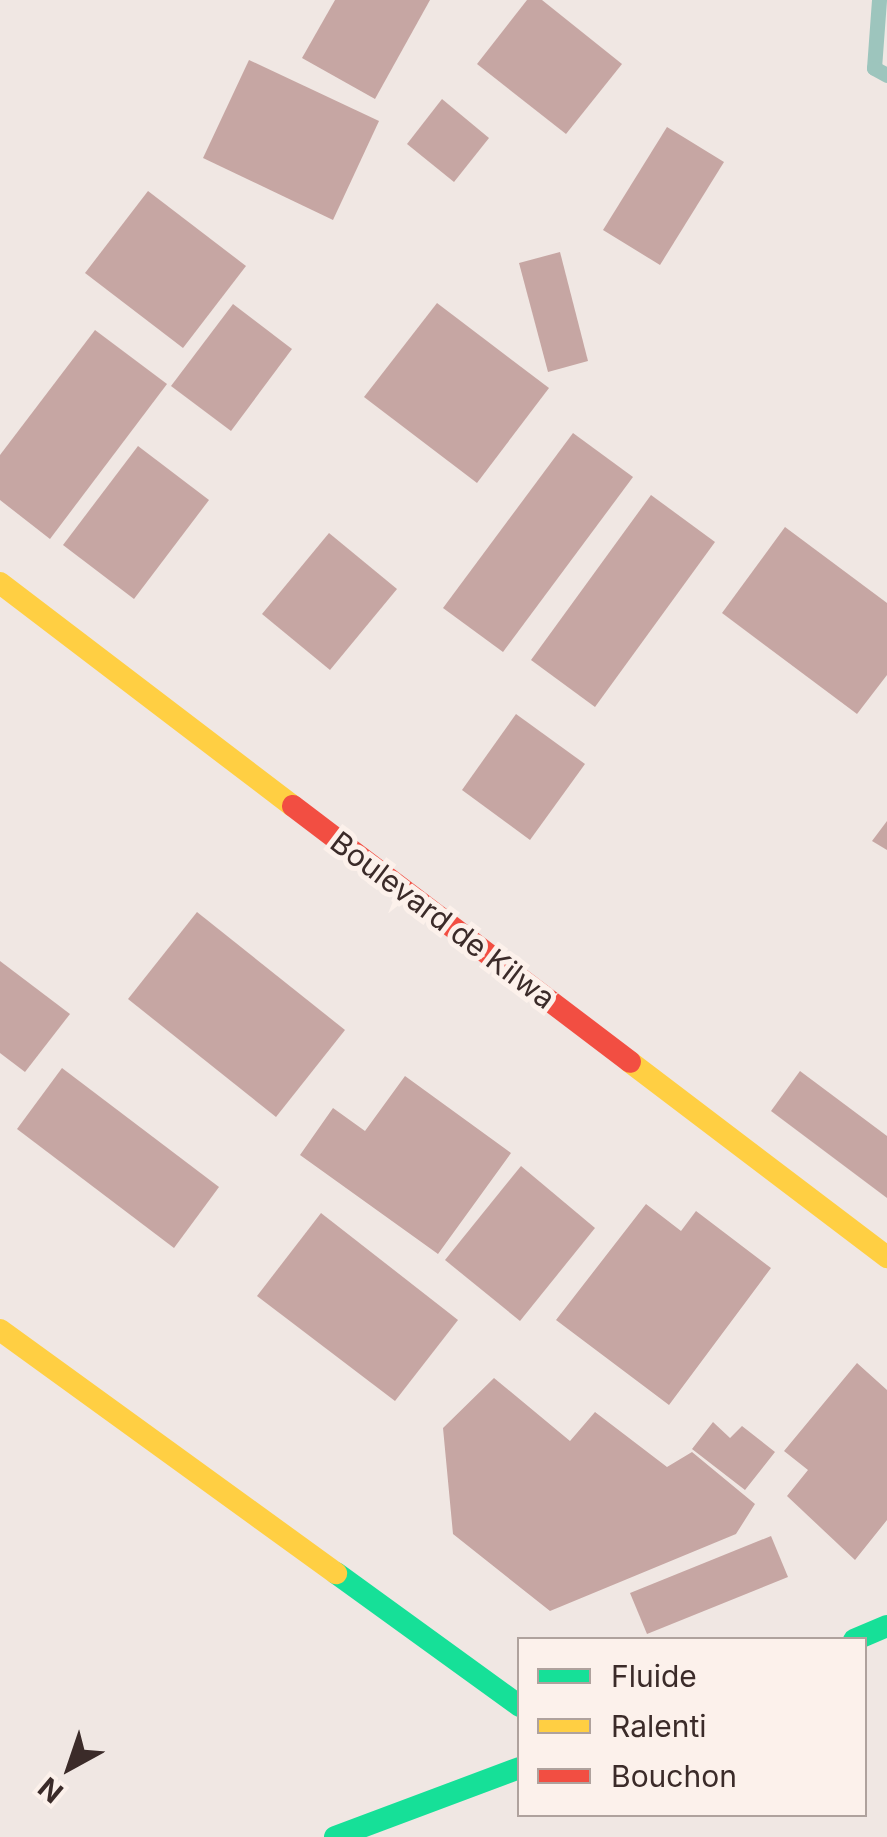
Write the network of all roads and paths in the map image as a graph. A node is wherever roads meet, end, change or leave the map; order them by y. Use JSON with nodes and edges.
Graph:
{"nodes":[{"id":1,"x":0,"y":583,"type":"edge"},
{"id":2,"x":887,"y":1257,"type":"edge"},
{"id":3,"x":0,"y":1330,"type":"edge"},
{"id":4,"x":887,"y":1626,"type":"edge"},
{"id":5,"x":861,"y":1637,"type":"edge"},
{"id":6,"x":517,"y":1704,"type":"edge"},
{"id":7,"x":517,"y":1769,"type":"edge"},
{"id":8,"x":335,"y":1837,"type":"edge"}],
"edges":[{"from":1,"to":2,"type":"street","name":"Boulevard de Kilwa"},
{"from":3,"to":6,"type":"street"},
{"from":4,"to":5,"type":"street"},
{"from":7,"to":8,"type":"street"}]}
